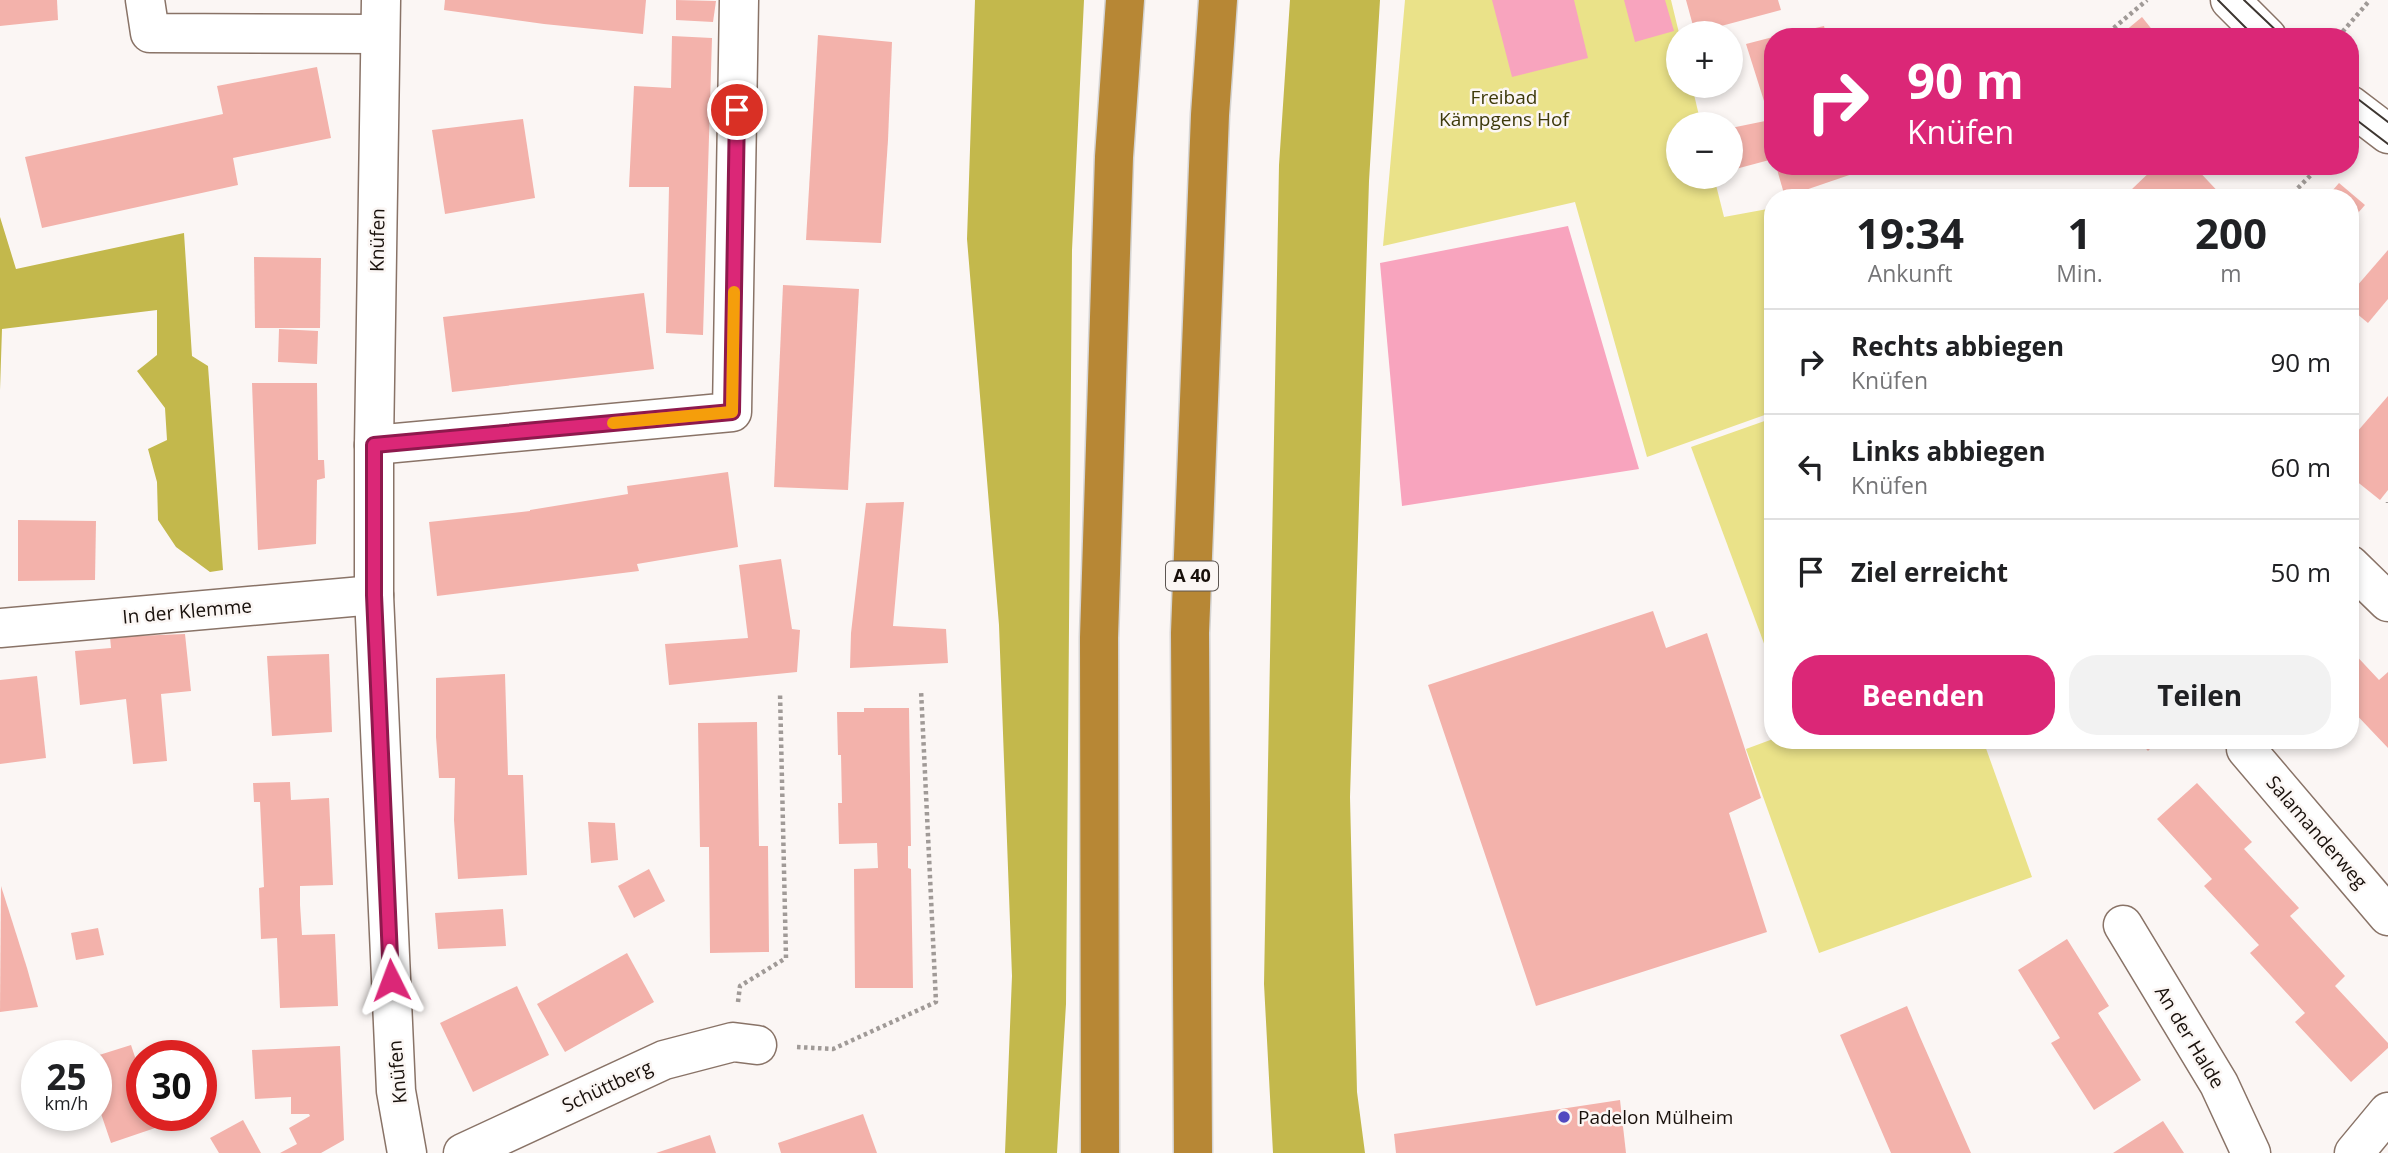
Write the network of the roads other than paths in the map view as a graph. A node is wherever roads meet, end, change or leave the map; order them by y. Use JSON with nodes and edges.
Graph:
{"nodes":[{"id":1,"x":145,"y":0,"type":"edge"},
{"id":2,"x":739,"y":0,"type":"edge"},
{"id":3,"x":1125,"y":0,"type":"edge"},
{"id":4,"x":1218,"y":0,"type":"edge"},
{"id":5,"x":2230,"y":0,"type":"edge"},
{"id":6,"x":381,"y":17,"type":"edge"},
{"id":7,"x":2258,"y":28,"type":"edge"},
{"id":8,"x":2359,"y":112,"type":"edge"},
{"id":9,"x":2388,"y":134,"type":"edge"},
{"id":10,"x":374,"y":445,"type":"junction"},
{"id":11,"x":2359,"y":574,"type":"edge"},
{"id":12,"x":374,"y":595,"type":"junction"},
{"id":13,"x":2388,"y":602,"type":"edge"},
{"id":14,"x":0,"y":628,"type":"edge"},
{"id":15,"x":2246,"y":749,"type":"dead end"},
{"id":16,"x":2388,"y":916,"type":"edge"},
{"id":17,"x":2123,"y":925,"type":"dead end"},
{"id":18,"x":745,"y":1044,"type":"road end"},
{"id":19,"x":2388,"y":1112,"type":"edge"},
{"id":20,"x":407,"y":1153,"type":"edge"},
{"id":21,"x":463,"y":1153,"type":"edge"},
{"id":22,"x":1100,"y":1153,"type":"edge"},
{"id":23,"x":1193,"y":1153,"type":"edge"},
{"id":24,"x":2251,"y":1153,"type":"edge"},
{"id":25,"x":2354,"y":1153,"type":"edge"}],
"edges":[{"from":1,"to":6,"type":"street","name":"Knüfen"},
{"from":2,"to":10,"type":"street"},
{"from":3,"to":22,"type":"highway"},
{"from":4,"to":23,"type":"highway","number":"A 40"},
{"from":5,"to":7,"type":"street"},
{"from":6,"to":10,"type":"street","name":"Knüfen"},
{"from":8,"to":9,"type":"street"},
{"from":10,"to":12,"type":"street","name":"Knüfen"},
{"from":11,"to":13,"type":"street"},
{"from":12,"to":14,"type":"street","name":"In der Klemme"},
{"from":12,"to":20,"type":"street","name":"Knüfen"},
{"from":15,"to":16,"type":"street","name":"Salamanderweg"},
{"from":17,"to":24,"type":"street","name":"An der Halde"},
{"from":18,"to":21,"type":"street","name":"Schüttberg"},
{"from":19,"to":25,"type":"street"}]}
